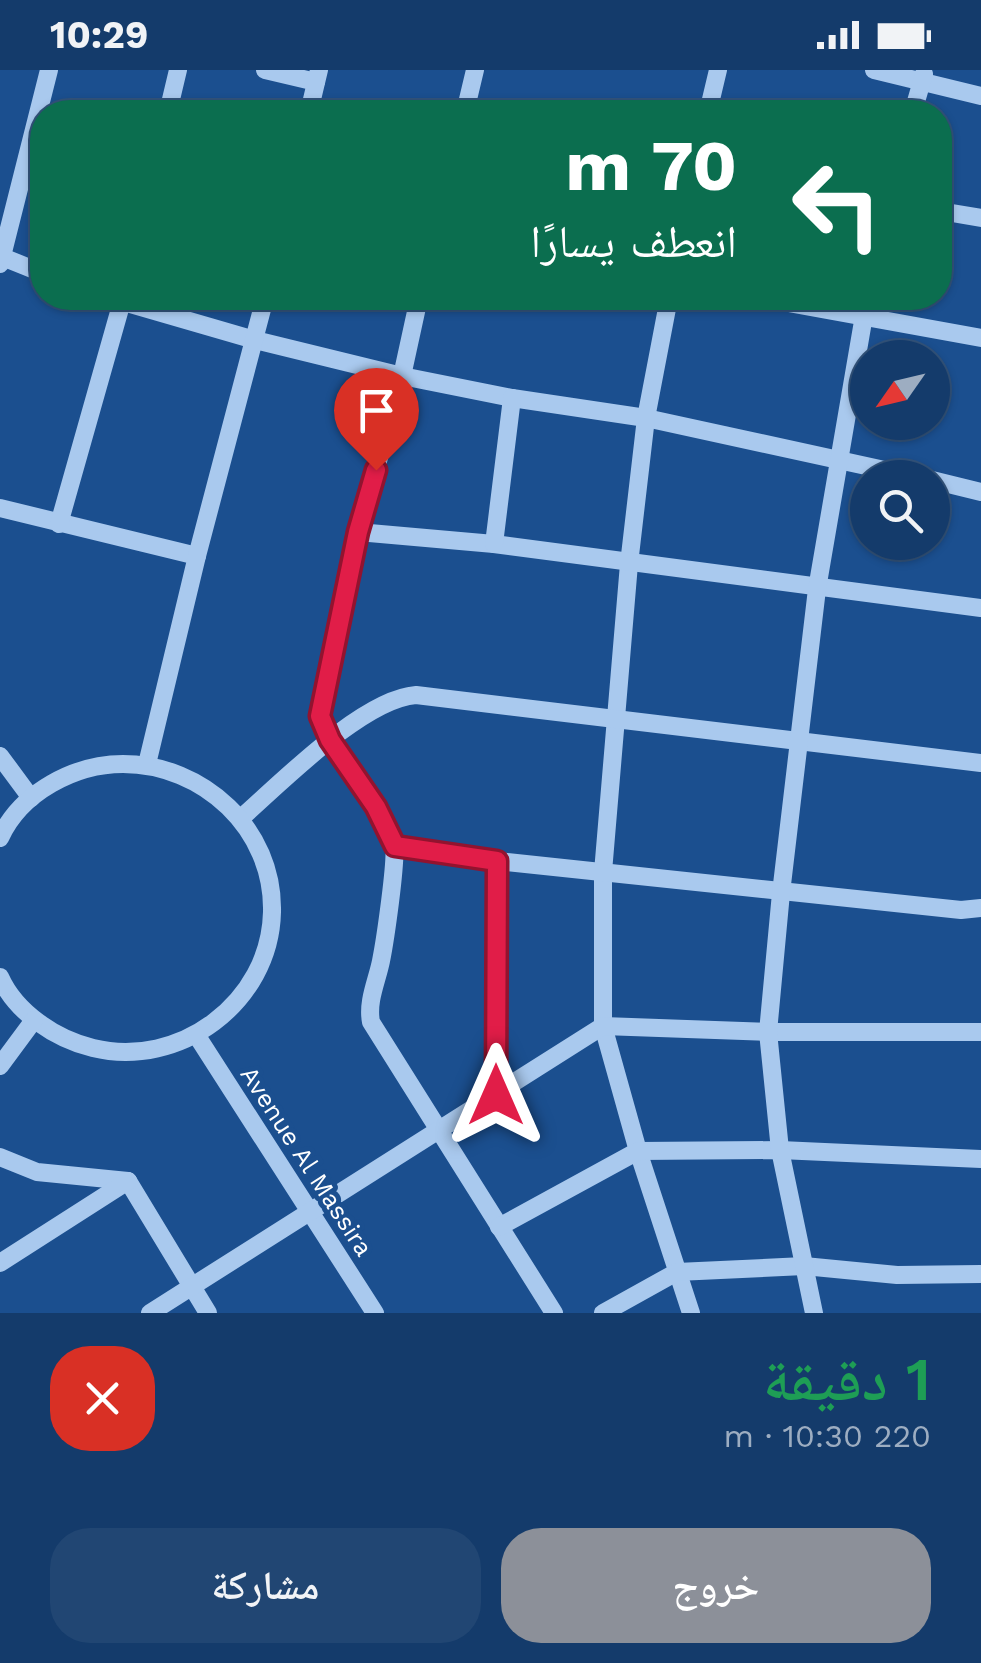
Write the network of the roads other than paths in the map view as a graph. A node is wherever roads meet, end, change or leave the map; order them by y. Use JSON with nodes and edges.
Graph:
{"nodes":[{"id":1,"x":48,"y":70,"type":"edge"},
{"id":2,"x":178,"y":70,"type":"edge"},
{"id":3,"x":264,"y":70,"type":"edge"},
{"id":4,"x":475,"y":70,"type":"edge"},
{"id":5,"x":718,"y":70,"type":"edge"},
{"id":6,"x":874,"y":70,"type":"edge"},
{"id":7,"x":318,"y":76,"type":"edge"},
{"id":8,"x":924,"y":76,"type":"edge"},
{"id":9,"x":981,"y":96,"type":"edge"},
{"id":10,"x":40,"y":100,"type":"edge"},
{"id":11,"x":171,"y":100,"type":"edge"},
{"id":12,"x":467,"y":100,"type":"edge"},
{"id":13,"x":711,"y":100,"type":"edge"},
{"id":14,"x":917,"y":100,"type":"edge"},
{"id":15,"x":30,"y":141,"type":"edge"},
{"id":16,"x":952,"y":212,"type":"edge"},
{"id":17,"x":981,"y":218,"type":"edge"},
{"id":18,"x":0,"y":259,"type":"edge"},
{"id":19,"x":30,"y":269,"type":"edge"},
{"id":20,"x":115,"y":310,"type":"edge"},
{"id":21,"x":155,"y":310,"type":"edge"},
{"id":22,"x":262,"y":310,"type":"edge"},
{"id":23,"x":417,"y":310,"type":"edge"},
{"id":24,"x":667,"y":310,"type":"edge"},
{"id":25,"x":829,"y":310,"type":"edge"},
{"id":26,"x":864,"y":310,"type":"edge"},
{"id":27,"x":862,"y":316,"type":"junction"},
{"id":28,"x":981,"y":338,"type":"edge"},
{"id":29,"x":255,"y":340,"type":"junction"},
{"id":30,"x":402,"y":376,"type":"junction"},
{"id":31,"x":512,"y":398,"type":"junction"},
{"id":32,"x":646,"y":418,"type":"junction"},
{"id":33,"x":838,"y":458,"type":"junction"},
{"id":34,"x":850,"y":461,"type":"edge"},
{"id":35,"x":950,"y":484,"type":"edge"},
{"id":36,"x":981,"y":492,"type":"edge"},
{"id":37,"x":0,"y":508,"type":"edge"},
{"id":38,"x":59,"y":524,"type":"junction"},
{"id":39,"x":358,"y":532,"type":"junction"},
{"id":40,"x":494,"y":544,"type":"junction"},
{"id":41,"x":197,"y":556,"type":"junction"},
{"id":42,"x":629,"y":564,"type":"junction"},
{"id":43,"x":817,"y":588,"type":"junction"},
{"id":44,"x":981,"y":608,"type":"edge"},
{"id":45,"x":617,"y":717,"type":"junction"},
{"id":46,"x":330,"y":740,"type":"junction"},
{"id":47,"x":800,"y":742,"type":"junction"},
{"id":48,"x":0,"y":756,"type":"edge"},
{"id":49,"x":981,"y":763,"type":"edge"},
{"id":50,"x":147,"y":764,"type":"junction"},
{"id":51,"x":31,"y":798,"type":"junction"},
{"id":52,"x":240,"y":818,"type":"junction"},
{"id":53,"x":0,"y":838,"type":"edge"},
{"id":54,"x":395,"y":846,"type":"junction"},
{"id":55,"x":497,"y":861,"type":"junction"},
{"id":56,"x":603,"y":872,"type":"junction"},
{"id":57,"x":781,"y":892,"type":"junction"},
{"id":58,"x":981,"y":908,"type":"edge"},
{"id":59,"x":0,"y":977,"type":"edge"},
{"id":60,"x":34,"y":1020,"type":"junction"},
{"id":61,"x":603,"y":1026,"type":"junction"},
{"id":62,"x":768,"y":1032,"type":"junction"},
{"id":63,"x":981,"y":1032,"type":"edge"},
{"id":64,"x":197,"y":1036,"type":"junction"},
{"id":65,"x":0,"y":1066,"type":"edge"},
{"id":66,"x":496,"y":1095,"type":"junction"},
{"id":67,"x":437,"y":1132,"type":"junction"},
{"id":68,"x":780,"y":1150,"type":"junction"},
{"id":69,"x":638,"y":1151,"type":"junction"},
{"id":70,"x":0,"y":1158,"type":"edge"},
{"id":71,"x":981,"y":1159,"type":"edge"},
{"id":72,"x":128,"y":1181,"type":"junction"},
{"id":73,"x":308,"y":1210,"type":"junction"},
{"id":74,"x":499,"y":1228,"type":"junction"},
{"id":75,"x":0,"y":1264,"type":"edge"},
{"id":76,"x":804,"y":1266,"type":"junction"},
{"id":77,"x":677,"y":1272,"type":"junction"},
{"id":78,"x":981,"y":1274,"type":"edge"},
{"id":79,"x":192,"y":1284,"type":"junction"},
{"id":80,"x":150,"y":1313,"type":"edge"},
{"id":81,"x":208,"y":1313,"type":"edge"},
{"id":82,"x":374,"y":1313,"type":"edge"},
{"id":83,"x":554,"y":1313,"type":"edge"},
{"id":84,"x":603,"y":1313,"type":"edge"},
{"id":85,"x":692,"y":1313,"type":"edge"},
{"id":86,"x":814,"y":1313,"type":"edge"}],
"edges":[{"from":1,"to":10,"type":"street"},
{"from":2,"to":11,"type":"street"},
{"from":3,"to":7,"type":"street"},
{"from":4,"to":12,"type":"street"},
{"from":5,"to":13,"type":"street"},
{"from":6,"to":8,"type":"street"},
{"from":8,"to":9,"type":"street"},
{"from":8,"to":14,"type":"street"},
{"from":15,"to":18,"type":"street"},
{"from":16,"to":17,"type":"street"},
{"from":18,"to":19,"type":"street"},
{"from":20,"to":38,"type":"street"},
{"from":21,"to":29,"type":"street"},
{"from":22,"to":29,"type":"street"},
{"from":23,"to":30,"type":"street"},
{"from":24,"to":32,"type":"street"},
{"from":25,"to":27,"type":"street"},
{"from":26,"to":27,"type":"street"},
{"from":27,"to":28,"type":"street"},
{"from":27,"to":33,"type":"street"},
{"from":29,"to":30,"type":"street"},
{"from":29,"to":41,"type":"street"},
{"from":30,"to":31,"type":"street"},
{"from":30,"to":39,"type":"street"},
{"from":31,"to":32,"type":"street"},
{"from":31,"to":40,"type":"street"},
{"from":32,"to":33,"type":"street"},
{"from":32,"to":42,"type":"street"},
{"from":33,"to":34,"type":"street"},
{"from":33,"to":43,"type":"street"},
{"from":35,"to":36,"type":"street"},
{"from":37,"to":38,"type":"street"},
{"from":38,"to":41,"type":"street"},
{"from":39,"to":40,"type":"street"},
{"from":39,"to":46,"type":"street"},
{"from":40,"to":42,"type":"street"},
{"from":41,"to":50,"type":"street"},
{"from":42,"to":43,"type":"street"},
{"from":42,"to":45,"type":"street"},
{"from":43,"to":44,"type":"street"},
{"from":43,"to":47,"type":"street"},
{"from":45,"to":46,"type":"street"},
{"from":45,"to":47,"type":"street"},
{"from":45,"to":56,"type":"street"},
{"from":46,"to":52,"type":"street"},
{"from":46,"to":54,"type":"street"},
{"from":47,"to":49,"type":"street"},
{"from":47,"to":57,"type":"street"},
{"from":48,"to":51,"type":"street"},
{"from":50,"to":51,"type":"street"},
{"from":50,"to":52,"type":"street"},
{"from":51,"to":53,"type":"street"},
{"from":52,"to":64,"type":"street"},
{"from":54,"to":55,"type":"street"},
{"from":54,"to":67,"type":"street"},
{"from":55,"to":56,"type":"street"},
{"from":55,"to":66,"type":"street"},
{"from":56,"to":57,"type":"street"},
{"from":56,"to":61,"type":"street"},
{"from":57,"to":58,"type":"street"},
{"from":57,"to":62,"type":"street"},
{"from":59,"to":60,"type":"street"},
{"from":60,"to":64,"type":"street"},
{"from":60,"to":65,"type":"street"},
{"from":61,"to":62,"type":"street"},
{"from":61,"to":66,"type":"street"},
{"from":61,"to":69,"type":"street"},
{"from":62,"to":63,"type":"street"},
{"from":62,"to":68,"type":"street"},
{"from":64,"to":73,"type":"street","name":"Avenue Al Massira"},
{"from":66,"to":67,"type":"street"},
{"from":67,"to":73,"type":"street"},
{"from":67,"to":74,"type":"street"},
{"from":68,"to":69,"type":"street"},
{"from":68,"to":71,"type":"street"},
{"from":68,"to":76,"type":"street"},
{"from":69,"to":74,"type":"street"},
{"from":69,"to":77,"type":"street"},
{"from":70,"to":72,"type":"street"},
{"from":72,"to":75,"type":"street"},
{"from":72,"to":79,"type":"street"},
{"from":73,"to":79,"type":"street"},
{"from":73,"to":82,"type":"street","name":"Avenue Al Massira"},
{"from":74,"to":83,"type":"street"},
{"from":76,"to":77,"type":"street"},
{"from":76,"to":78,"type":"street"},
{"from":76,"to":86,"type":"street"},
{"from":77,"to":84,"type":"street"},
{"from":77,"to":85,"type":"street"},
{"from":79,"to":80,"type":"street"},
{"from":79,"to":81,"type":"street"}]}
